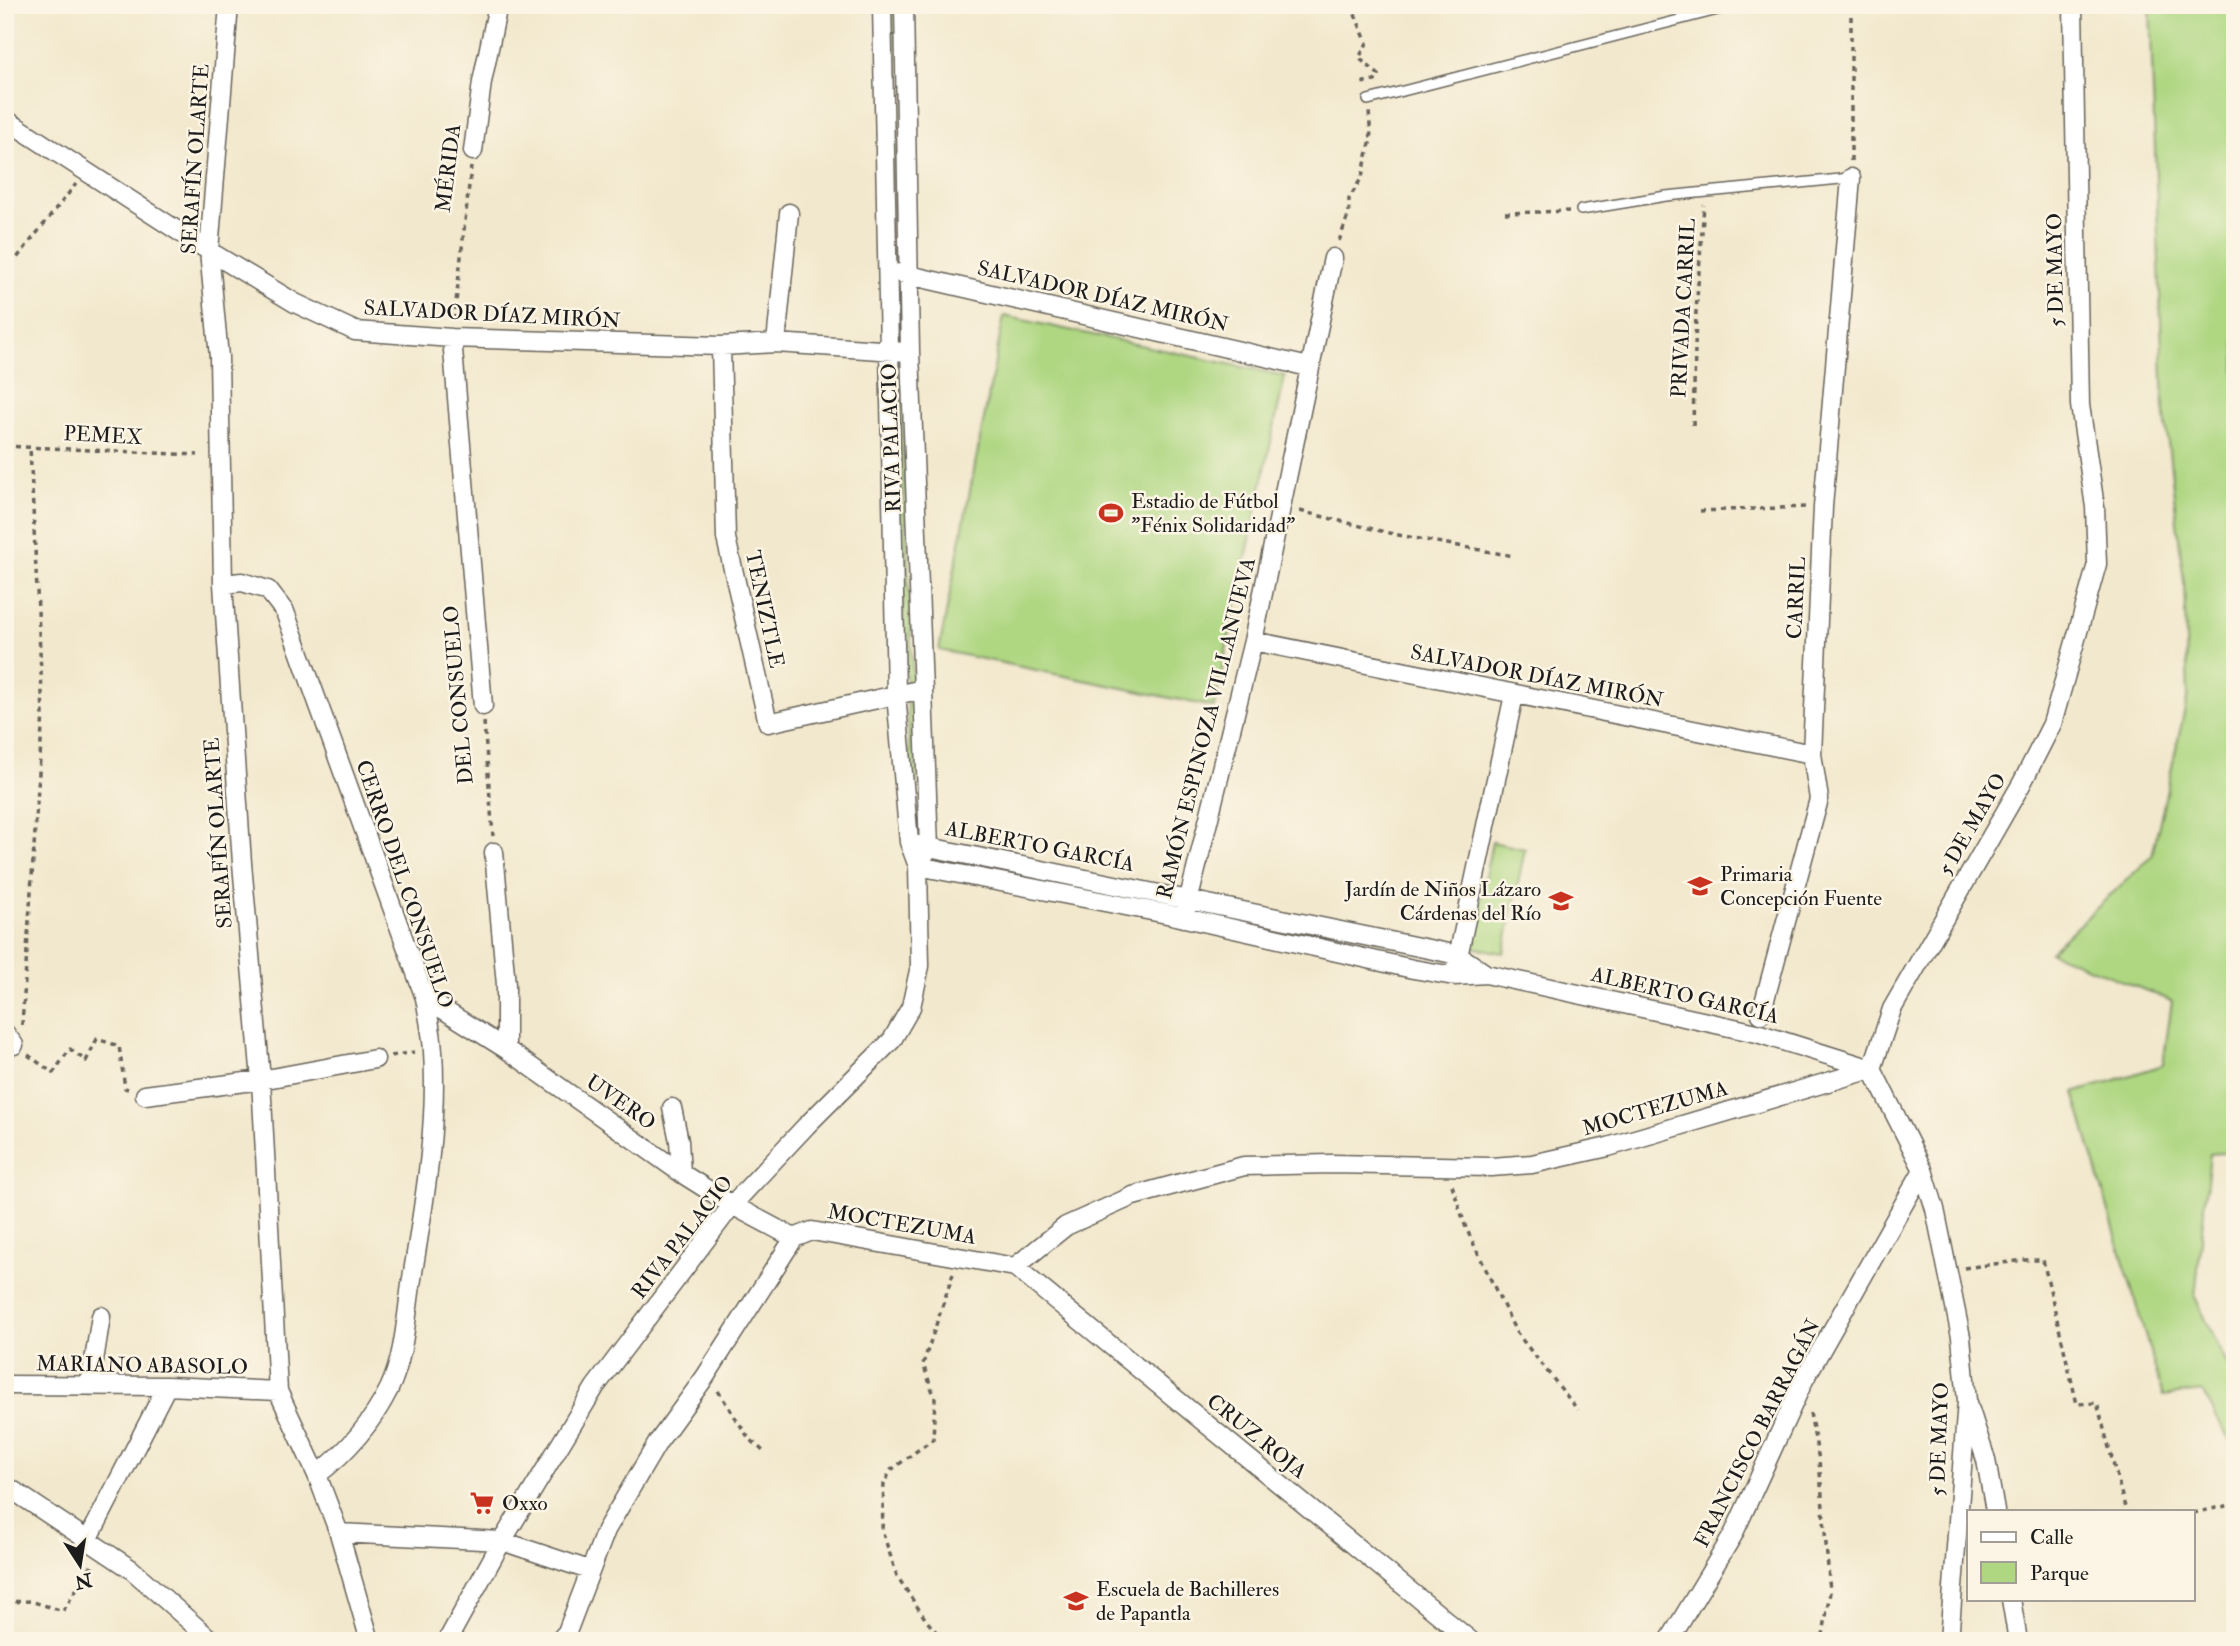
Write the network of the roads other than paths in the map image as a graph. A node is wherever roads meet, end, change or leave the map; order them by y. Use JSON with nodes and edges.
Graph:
{"nodes":[{"id":1,"x":229,"y":5,"type":"edge"},
{"id":2,"x":498,"y":5,"type":"edge"},
{"id":3,"x":882,"y":5,"type":"edge"},
{"id":4,"x":904,"y":5,"type":"edge"},
{"id":5,"x":1737,"y":5,"type":"edge"},
{"id":6,"x":2073,"y":5,"type":"edge"},
{"id":7,"x":1368,"y":100,"type":"road end"},
{"id":8,"x":5,"y":119,"type":"edge"},
{"id":9,"x":473,"y":152,"type":"road end"},
{"id":10,"x":1851,"y":178,"type":"joint"},
{"id":11,"x":1581,"y":210,"type":"road end"},
{"id":12,"x":789,"y":213,"type":"dead end"},
{"id":13,"x":209,"y":251,"type":"junction"},
{"id":14,"x":1333,"y":258,"type":"road end"},
{"id":15,"x":887,"y":270,"type":"junction"},
{"id":16,"x":910,"y":275,"type":"junction"},
{"id":17,"x":452,"y":338,"type":"junction"},
{"id":18,"x":776,"y":343,"type":"junction"},
{"id":19,"x":721,"y":346,"type":"junction"},
{"id":20,"x":890,"y":352,"type":"junction"},
{"id":21,"x":910,"y":352,"type":"junction"},
{"id":22,"x":1309,"y":367,"type":"junction"},
{"id":23,"x":223,"y":584,"type":"junction"},
{"id":24,"x":1252,"y":641,"type":"junction"},
{"id":25,"x":923,"y":689,"type":"junction"},
{"id":26,"x":895,"y":694,"type":"junction"},
{"id":27,"x":1514,"y":695,"type":"junction"},
{"id":28,"x":483,"y":706,"type":"road end"},
{"id":29,"x":1812,"y":754,"type":"junction"},
{"id":30,"x":909,"y":842,"type":"junction"},
{"id":31,"x":929,"y":847,"type":"junction"},
{"id":32,"x":494,"y":852,"type":"road end"},
{"id":33,"x":918,"y":866,"type":"junction"},
{"id":34,"x":1188,"y":899,"type":"junction"},
{"id":35,"x":1184,"y":918,"type":"junction"},
{"id":36,"x":1458,"y":955,"type":"junction"},
{"id":37,"x":1486,"y":974,"type":"junction"},
{"id":38,"x":1454,"y":976,"type":"junction"},
{"id":39,"x":425,"y":998,"type":"junction"},
{"id":40,"x":1761,"y":1014,"type":"dead end"},
{"id":41,"x":506,"y":1049,"type":"junction"},
{"id":42,"x":375,"y":1059,"type":"road end"},
{"id":43,"x":1872,"y":1069,"type":"junction"},
{"id":44,"x":261,"y":1080,"type":"junction"},
{"id":45,"x":145,"y":1095,"type":"road end"},
{"id":46,"x":672,"y":1108,"type":"dead end"},
{"id":47,"x":1923,"y":1170,"type":"junction"},
{"id":48,"x":681,"y":1173,"type":"junction"},
{"id":49,"x":732,"y":1205,"type":"junction"},
{"id":50,"x":794,"y":1238,"type":"junction"},
{"id":51,"x":1015,"y":1267,"type":"junction"},
{"id":52,"x":101,"y":1316,"type":"dead end"},
{"id":53,"x":5,"y":1385,"type":"edge"},
{"id":54,"x":90,"y":1386,"type":"junction"},
{"id":55,"x":167,"y":1386,"type":"junction"},
{"id":56,"x":278,"y":1391,"type":"junction"},
{"id":57,"x":1967,"y":1401,"type":"junction"},
{"id":58,"x":317,"y":1475,"type":"junction"},
{"id":59,"x":5,"y":1486,"type":"edge"},
{"id":60,"x":1995,"y":1510,"type":"edge"},
{"id":61,"x":339,"y":1533,"type":"junction"},
{"id":62,"x":88,"y":1540,"type":"junction"},
{"id":63,"x":502,"y":1541,"type":"junction"},
{"id":64,"x":589,"y":1570,"type":"junction"},
{"id":65,"x":2011,"y":1600,"type":"edge"},
{"id":66,"x":567,"y":1638,"type":"edge"},
{"id":67,"x":212,"y":1641,"type":"edge"},
{"id":68,"x":370,"y":1641,"type":"edge"},
{"id":69,"x":447,"y":1641,"type":"edge"},
{"id":70,"x":1471,"y":1641,"type":"edge"},
{"id":71,"x":1669,"y":1641,"type":"edge"},
{"id":72,"x":1949,"y":1641,"type":"edge"},
{"id":73,"x":2018,"y":1641,"type":"edge"}],
"edges":[{"from":1,"to":13,"type":"street","name":"SERAFÍN OLARTE"},
{"from":2,"to":9,"type":"street","name":"MÉRIDA"},
{"from":3,"to":15,"type":"street","name":"RIVA PALACIO"},
{"from":4,"to":16,"type":"street","name":"RIVA PALACIO"},
{"from":5,"to":7,"type":"lane"},
{"from":6,"to":43,"type":"street","name":"5 DE MAYO"},
{"from":8,"to":13,"type":"street","name":"SALVADOR DÍAZ MIRÓN"},
{"from":10,"to":11,"type":"lane"},
{"from":10,"to":29,"type":"street","name":"CARRIL"},
{"from":12,"to":18,"type":"street"},
{"from":13,"to":17,"type":"street","name":"SALVADOR DÍAZ MIRÓN"},
{"from":13,"to":23,"type":"street","name":"SERAFÍN OLARTE"},
{"from":14,"to":22,"type":"street","name":"RAMÓN ESPINOZA VILLANUEVA"},
{"from":15,"to":16,"type":"street","name":"SALVADOR DÍAZ MIRÓN"},
{"from":15,"to":20,"type":"street","name":"RIVA PALACIO"},
{"from":16,"to":21,"type":"street","name":"RIVA PALACIO"},
{"from":16,"to":22,"type":"street","name":"SALVADOR DÍAZ MIRÓN"},
{"from":17,"to":19,"type":"street","name":"SALVADOR DÍAZ MIRÓN"},
{"from":17,"to":28,"type":"street","name":"DEL CONSUELO"},
{"from":18,"to":19,"type":"street","name":"SALVADOR DÍAZ MIRÓN"},
{"from":18,"to":20,"type":"street","name":"SALVADOR DÍAZ MIRÓN"},
{"from":19,"to":26,"type":"street","name":"TENIZTLE"},
{"from":20,"to":21,"type":"street","name":"SALVADOR DÍAZ MIRÓN"},
{"from":20,"to":26,"type":"street","name":"RIVA PALACIO"},
{"from":21,"to":25,"type":"street","name":"RIVA PALACIO"},
{"from":22,"to":24,"type":"street","name":"RAMÓN ESPINOZA VILLANUEVA"},
{"from":23,"to":39,"type":"street","name":"CERRO DEL CONSUELO"},
{"from":23,"to":44,"type":"street","name":"SERAFÍN OLARTE"},
{"from":24,"to":27,"type":"street","name":"SALVADOR DÍAZ MIRÓN"},
{"from":24,"to":34,"type":"street","name":"RAMÓN ESPINOZA VILLANUEVA"},
{"from":25,"to":26,"type":"street","name":"TENIZTLE"},
{"from":25,"to":31,"type":"street","name":"RIVA PALACIO"},
{"from":26,"to":30,"type":"street","name":"RIVA PALACIO"},
{"from":27,"to":29,"type":"street","name":"SALVADOR DÍAZ MIRÓN"},
{"from":27,"to":36,"type":"street"},
{"from":29,"to":40,"type":"street","name":"CARRIL"},
{"from":30,"to":31,"type":"street","name":"ALBERTO GARCÍA"},
{"from":30,"to":33,"type":"street","name":"RIVA PALACIO"},
{"from":31,"to":33,"type":"street"},
{"from":31,"to":34,"type":"street","name":"ALBERTO GARCÍA"},
{"from":32,"to":41,"type":"street"},
{"from":33,"to":35,"type":"street","name":"ALBERTO GARCÍA"},
{"from":33,"to":49,"type":"street","name":"RIVA PALACIO"},
{"from":34,"to":35,"type":"street","name":"RAMÓN ESPINOZA VILLANUEVA"},
{"from":34,"to":36,"type":"street","name":"ALBERTO GARCÍA"},
{"from":35,"to":38,"type":"street","name":"ALBERTO GARCÍA"},
{"from":36,"to":37,"type":"street","name":"ALBERTO GARCÍA"},
{"from":36,"to":38,"type":"street"},
{"from":37,"to":38,"type":"street","name":"ALBERTO GARCÍA"},
{"from":37,"to":43,"type":"street","name":"ALBERTO GARCÍA"},
{"from":39,"to":41,"type":"street","name":"UVERO"},
{"from":39,"to":58,"type":"street","name":"CERRO DEL CONSUELO"},
{"from":41,"to":48,"type":"street","name":"UVERO"},
{"from":42,"to":44,"type":"street"},
{"from":43,"to":47,"type":"street","name":"5 DE MAYO"},
{"from":43,"to":51,"type":"street","name":"MOCTEZUMA"},
{"from":44,"to":45,"type":"street"},
{"from":44,"to":56,"type":"street","name":"SERAFÍN OLARTE"},
{"from":46,"to":48,"type":"street"},
{"from":47,"to":57,"type":"street","name":"5 DE MAYO"},
{"from":47,"to":71,"type":"street","name":"FRANCISCO BARRAGÁN"},
{"from":48,"to":49,"type":"street","name":"UVERO"},
{"from":49,"to":50,"type":"street","name":"UVERO"},
{"from":49,"to":63,"type":"street","name":"RIVA PALACIO"},
{"from":50,"to":51,"type":"street","name":"MOCTEZUMA"},
{"from":50,"to":64,"type":"street"},
{"from":51,"to":70,"type":"street","name":"CRUZ ROJA"},
{"from":52,"to":54,"type":"street"},
{"from":53,"to":54,"type":"street","name":"MARIANO ABASOLO"},
{"from":54,"to":55,"type":"street","name":"MARIANO ABASOLO"},
{"from":55,"to":56,"type":"street","name":"MARIANO ABASOLO"},
{"from":55,"to":62,"type":"street"},
{"from":56,"to":58,"type":"street","name":"SERAFÍN OLARTE"},
{"from":57,"to":60,"type":"street"},
{"from":57,"to":72,"type":"street","name":"5 DE MAYO"},
{"from":58,"to":61,"type":"street","name":"SERAFÍN OLARTE"},
{"from":59,"to":62,"type":"street"},
{"from":61,"to":63,"type":"street"},
{"from":61,"to":68,"type":"street","name":"SERAFÍN OLARTE"},
{"from":62,"to":67,"type":"street"},
{"from":63,"to":64,"type":"street"},
{"from":63,"to":69,"type":"street","name":"RIVA PALACIO"},
{"from":64,"to":66,"type":"street"},
{"from":65,"to":73,"type":"street"}]}
